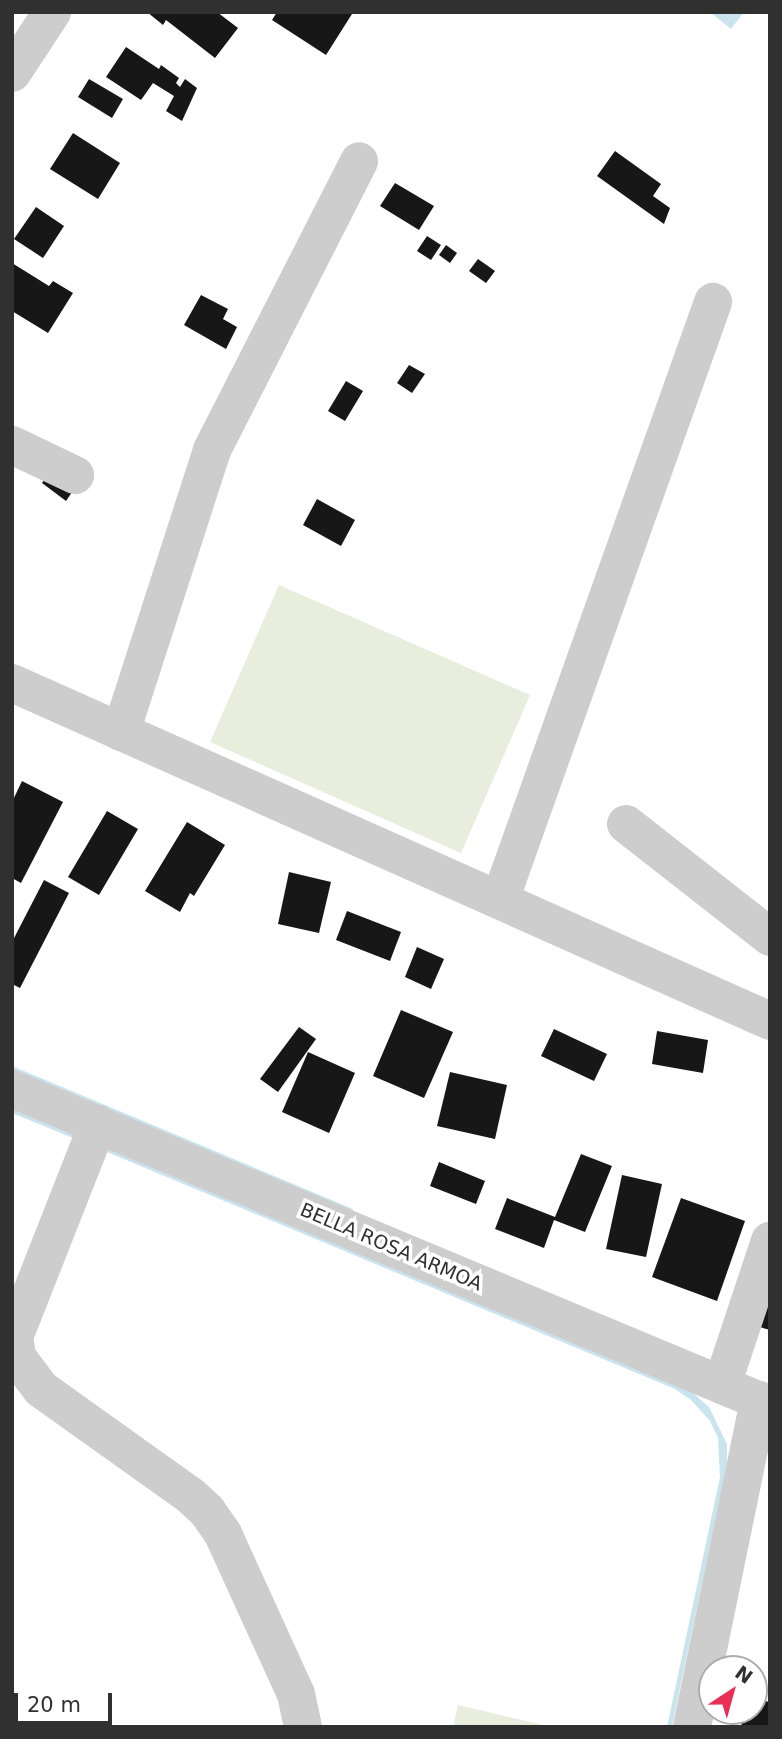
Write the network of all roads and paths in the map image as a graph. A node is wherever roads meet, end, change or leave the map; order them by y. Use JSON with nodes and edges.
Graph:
{"nodes":[{"id":1,"x":52,"y":12,"type":"edge"},
{"id":2,"x":12,"y":73,"type":"edge"},
{"id":3,"x":359,"y":161,"type":"dead end"},
{"id":4,"x":713,"y":302,"type":"dead end"},
{"id":5,"x":12,"y":445,"type":"edge"},
{"id":6,"x":75,"y":475,"type":"dead end"},
{"id":7,"x":12,"y":683,"type":"edge"},
{"id":8,"x":121,"y":732,"type":"junction"},
{"id":9,"x":626,"y":824,"type":"dead end"},
{"id":10,"x":500,"y":900,"type":"junction"},
{"id":11,"x":770,"y":937,"type":"edge"},
{"id":12,"x":770,"y":1021,"type":"edge"},
{"id":13,"x":12,"y":1089,"type":"edge"},
{"id":14,"x":98,"y":1124,"type":"junction"},
{"id":15,"x":770,"y":1241,"type":"edge"},
{"id":16,"x":722,"y":1385,"type":"junction"},
{"id":17,"x":765,"y":1403,"type":"edge"},
{"id":18,"x":303,"y":1727,"type":"edge"},
{"id":19,"x":692,"y":1727,"type":"edge"}],
"edges":[{"from":1,"to":2,"type":"street"},
{"from":3,"to":8,"type":"street"},
{"from":4,"to":10,"type":"street"},
{"from":5,"to":6,"type":"street"},
{"from":7,"to":8,"type":"street"},
{"from":8,"to":10,"type":"street"},
{"from":9,"to":11,"type":"street"},
{"from":10,"to":12,"type":"street"},
{"from":13,"to":14,"type":"street","name":"BELLA ROSA ARMOA"},
{"from":14,"to":16,"type":"street","name":"BELLA ROSA ARMOA"},
{"from":14,"to":18,"type":"street"},
{"from":15,"to":16,"type":"street"},
{"from":16,"to":17,"type":"street","name":"BELLA ROSA ARMOA"},
{"from":17,"to":19,"type":"street"}]}
